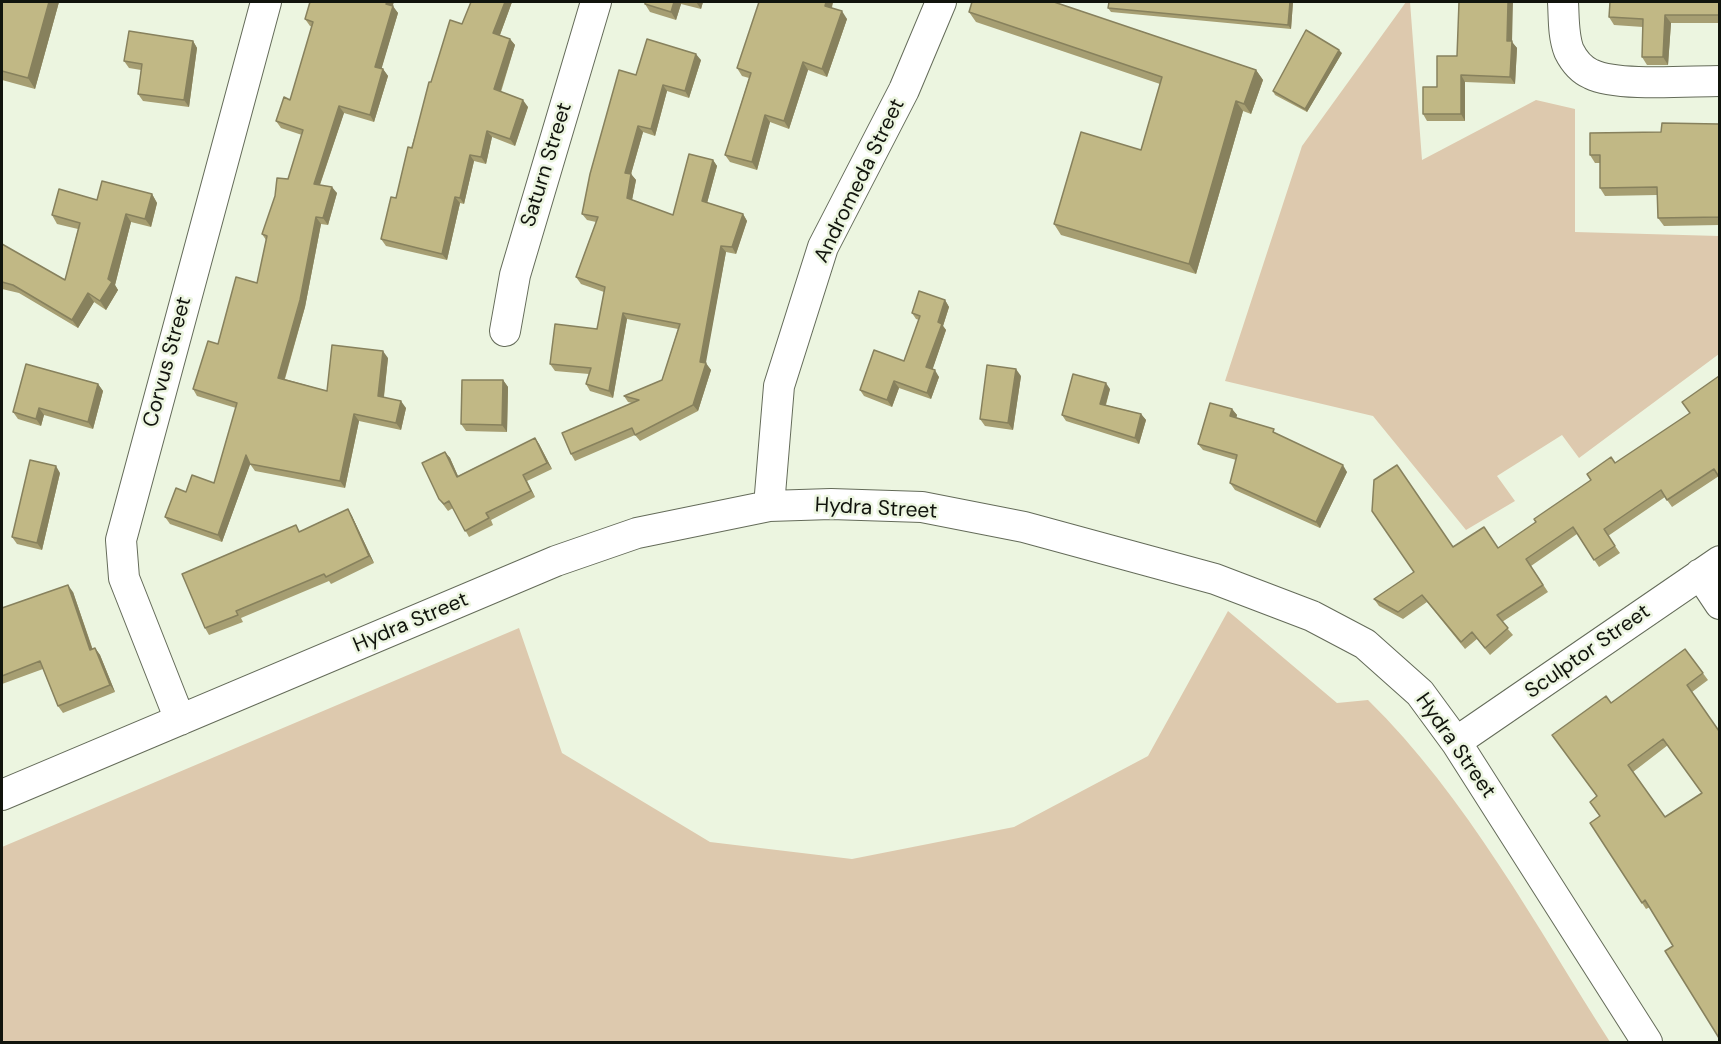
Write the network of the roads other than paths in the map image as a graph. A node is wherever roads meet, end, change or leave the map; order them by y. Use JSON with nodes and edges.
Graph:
{"nodes":[{"id":1,"x":266,"y":2,"type":"edge"},
{"id":2,"x":596,"y":2,"type":"edge"},
{"id":3,"x":941,"y":2,"type":"edge"},
{"id":4,"x":1563,"y":2,"type":"edge"},
{"id":5,"x":1719,"y":81,"type":"edge"},
{"id":6,"x":505,"y":331,"type":"dead end"},
{"id":7,"x":769,"y":506,"type":"junction"},
{"id":8,"x":1710,"y":568,"type":"edge"},
{"id":9,"x":1719,"y":604,"type":"edge"},
{"id":10,"x":180,"y":720,"type":"junction"},
{"id":11,"x":1456,"y":742,"type":"junction"},
{"id":12,"x":2,"y":795,"type":"edge"},
{"id":13,"x":1647,"y":1042,"type":"edge"}],
"edges":[{"from":1,"to":10,"type":"street","name":"Corvus Street"},
{"from":2,"to":6,"type":"street","name":"Saturn Street"},
{"from":3,"to":7,"type":"street","name":"Andromeda Street"},
{"from":4,"to":5,"type":"street"},
{"from":7,"to":10,"type":"street","name":"Hydra Street"},
{"from":7,"to":11,"type":"street","name":"Hydra Street"},
{"from":8,"to":9,"type":"street"},
{"from":8,"to":11,"type":"street","name":"Sculptor Street"},
{"from":10,"to":12,"type":"street","name":"Hydra Street"},
{"from":11,"to":13,"type":"street","name":"Hydra Street"}]}
